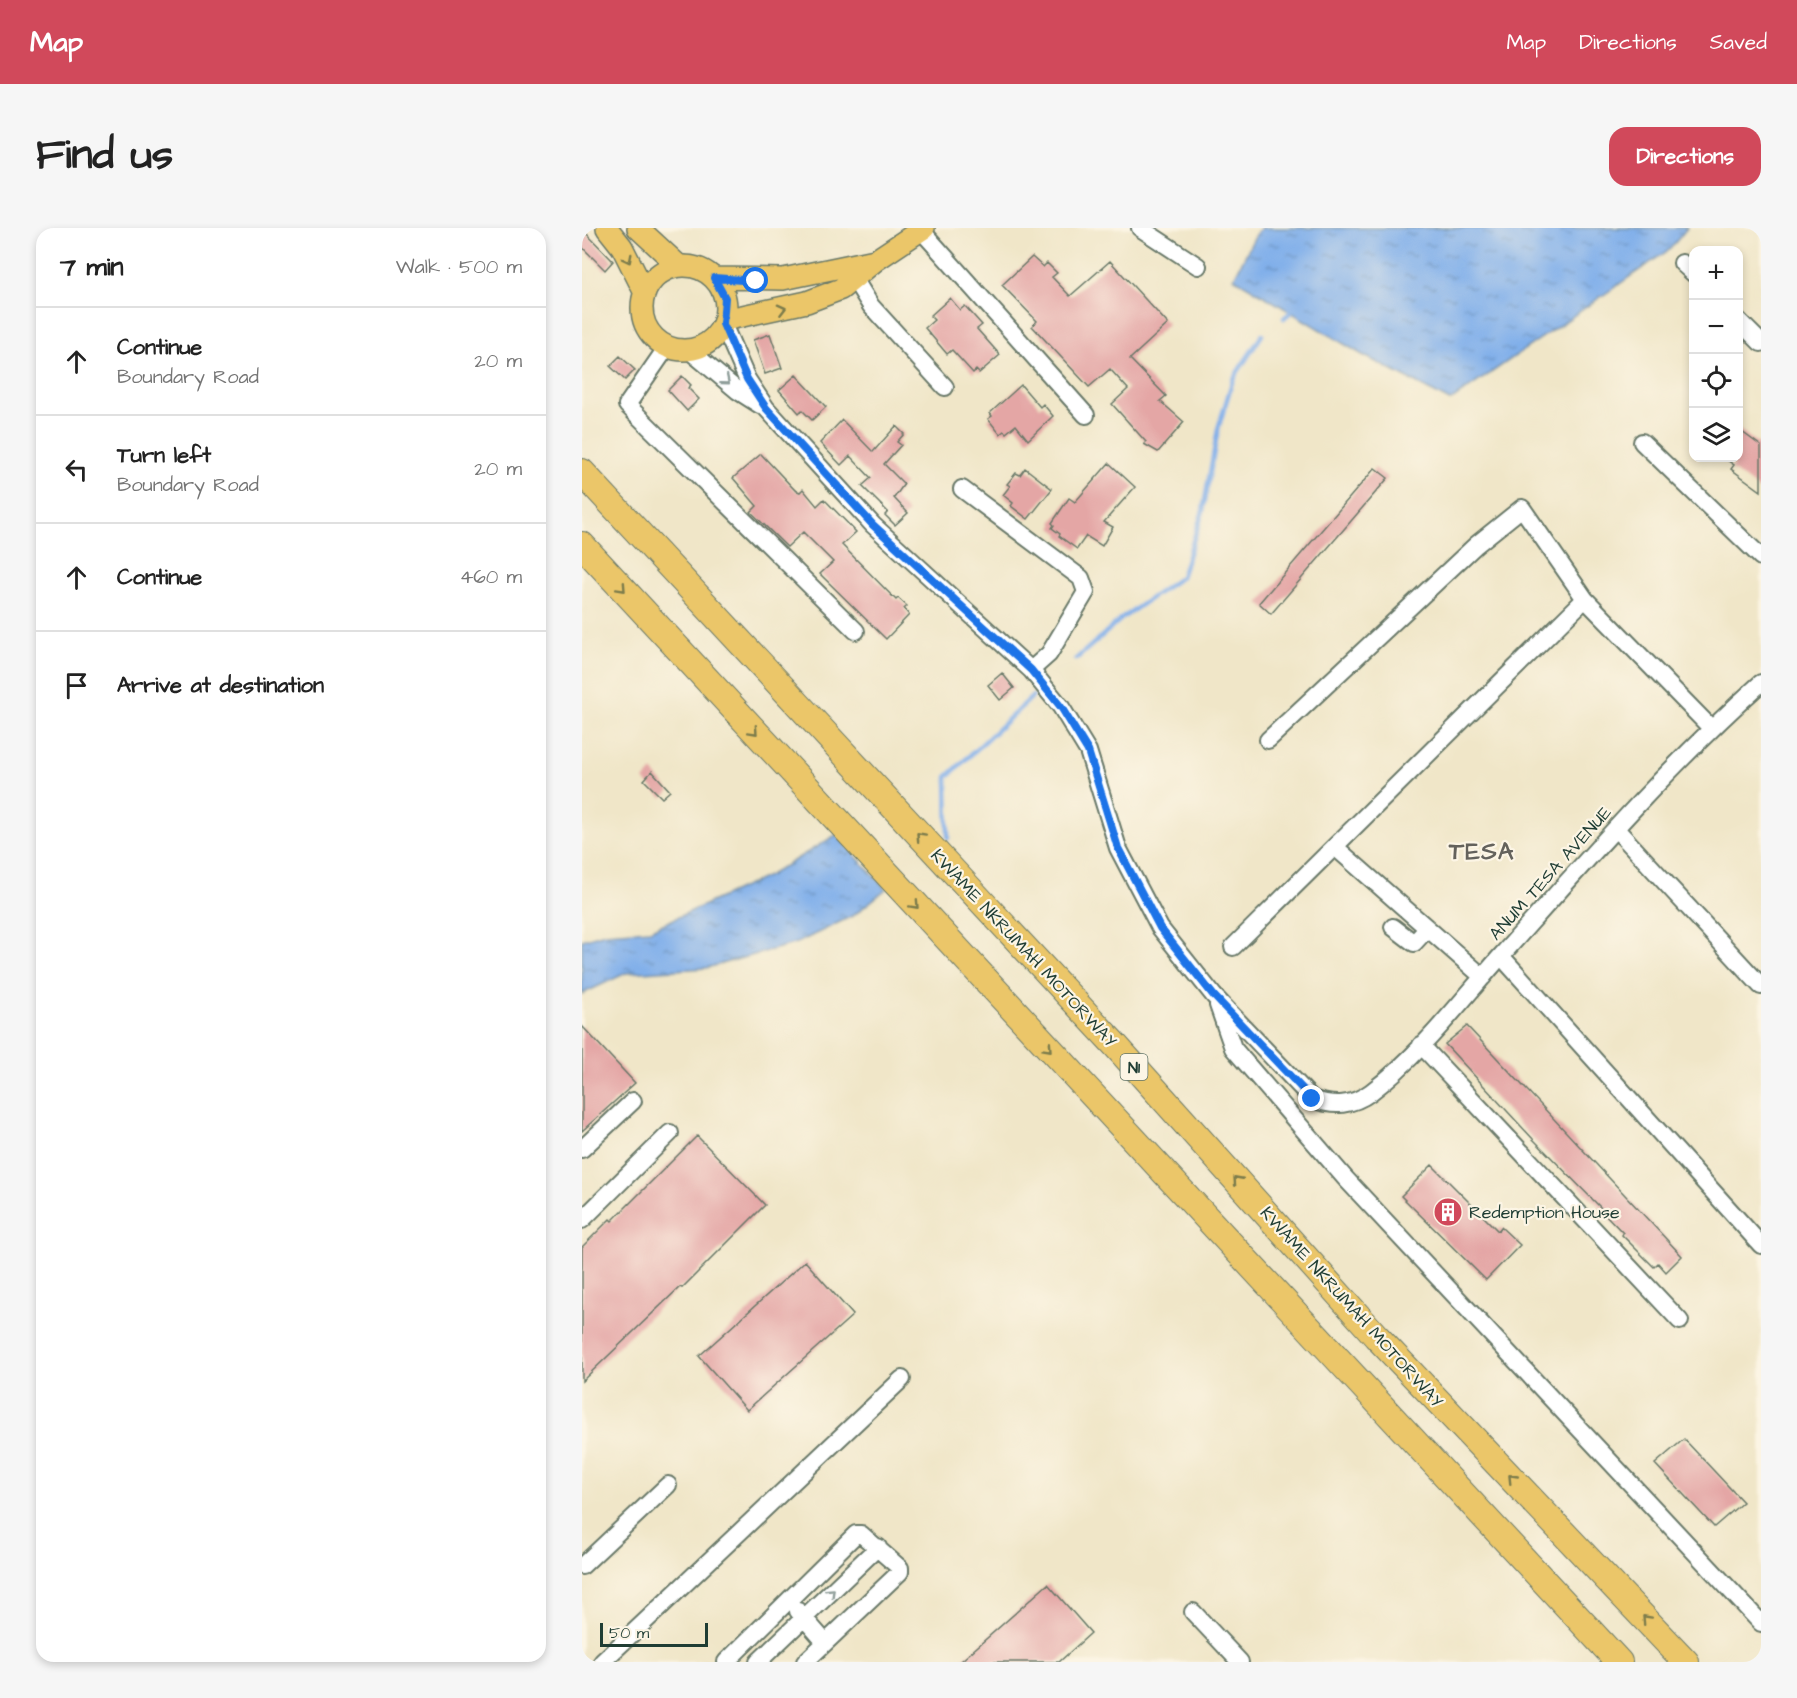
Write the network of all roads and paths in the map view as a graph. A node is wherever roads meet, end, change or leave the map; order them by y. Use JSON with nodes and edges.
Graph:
{"nodes":[{"id":1,"x":607,"y":228,"type":"edge"},
{"id":2,"x":638,"y":228,"type":"edge"},
{"id":3,"x":1140,"y":228,"type":"edge"},
{"id":4,"x":923,"y":229,"type":"edge"},
{"id":5,"x":876,"y":260,"type":"junction"},
{"id":6,"x":679,"y":266,"type":"junction"},
{"id":7,"x":1198,"y":266,"type":"dead end"},
{"id":8,"x":714,"y":278,"type":"junction"},
{"id":9,"x":855,"y":280,"type":"junction"},
{"id":10,"x":645,"y":293,"type":"junction"},
{"id":11,"x":724,"y":322,"type":"junction"},
{"id":12,"x":1743,"y":324,"type":"edge"},
{"id":13,"x":1760,"y":339,"type":"edge"},
{"id":14,"x":667,"y":347,"type":"junction"},
{"id":15,"x":689,"y":350,"type":"junction"},
{"id":16,"x":945,"y":387,"type":"dead end"},
{"id":17,"x":766,"y":408,"type":"junction"},
{"id":18,"x":1086,"y":415,"type":"dead end"},
{"id":19,"x":1642,"y":442,"type":"dead end"},
{"id":20,"x":582,"y":472,"type":"edge"},
{"id":21,"x":962,"y":489,"type":"dead end"},
{"id":22,"x":582,"y":545,"type":"edge"},
{"id":23,"x":1761,"y":557,"type":"edge"},
{"id":24,"x":1585,"y":599,"type":"junction"},
{"id":25,"x":856,"y":631,"type":"dead end"},
{"id":26,"x":1031,"y":670,"type":"junction"},
{"id":27,"x":1761,"y":683,"type":"edge"},
{"id":28,"x":1711,"y":728,"type":"junction"},
{"id":29,"x":1268,"y":740,"type":"dead end"},
{"id":30,"x":1616,"y":829,"type":"junction"},
{"id":31,"x":1335,"y":846,"type":"junction"},
{"id":32,"x":1393,"y":927,"type":"dead end"},
{"id":33,"x":1427,"y":929,"type":"junction"},
{"id":34,"x":1233,"y":947,"type":"dead end"},
{"id":35,"x":1501,"y":956,"type":"junction"},
{"id":36,"x":1483,"y":977,"type":"junction"},
{"id":37,"x":1760,"y":983,"type":"edge"},
{"id":38,"x":1214,"y":996,"type":"junction"},
{"id":39,"x":1421,"y":1046,"type":"junction"},
{"id":40,"x":633,"y":1101,"type":"dead end"},
{"id":41,"x":670,"y":1133,"type":"dead end"},
{"id":42,"x":582,"y":1149,"type":"edge"},
{"id":43,"x":582,"y":1220,"type":"edge"},
{"id":44,"x":1761,"y":1245,"type":"edge"},
{"id":45,"x":1680,"y":1321,"type":"dead end"},
{"id":46,"x":902,"y":1379,"type":"dead end"},
{"id":47,"x":669,"y":1485,"type":"dead end"},
{"id":48,"x":878,"y":1547,"type":"junction"},
{"id":49,"x":582,"y":1566,"type":"edge"},
{"id":50,"x":788,"y":1600,"type":"junction"},
{"id":51,"x":1193,"y":1612,"type":"dead end"},
{"id":52,"x":804,"y":1618,"type":"junction"},
{"id":53,"x":1761,"y":1623,"type":"edge"},
{"id":54,"x":825,"y":1642,"type":"junction"},
{"id":55,"x":602,"y":1662,"type":"edge"},
{"id":56,"x":726,"y":1662,"type":"edge"},
{"id":57,"x":758,"y":1662,"type":"edge"},
{"id":58,"x":805,"y":1662,"type":"edge"},
{"id":59,"x":1240,"y":1662,"type":"edge"},
{"id":60,"x":1619,"y":1662,"type":"edge"},
{"id":61,"x":1686,"y":1662,"type":"edge"}],
"edges":[{"from":1,"to":10,"type":"main road","one_way":true},
{"from":2,"to":6,"type":"main road"},
{"from":3,"to":7,"type":"street"},
{"from":4,"to":5,"type":"main road"},
{"from":4,"to":18,"type":"street"},
{"from":5,"to":8,"type":"main road"},
{"from":5,"to":9,"type":"main road"},
{"from":6,"to":8,"type":"main road"},
{"from":6,"to":10,"type":"main road"},
{"from":8,"to":11,"type":"main road"},
{"from":11,"to":9,"type":"main road","one_way":true},
{"from":9,"to":16,"type":"street"},
{"from":10,"to":14,"type":"main road"},
{"from":11,"to":15,"type":"main road"},
{"from":11,"to":17,"type":"street"},
{"from":12,"to":13,"type":"street"},
{"from":14,"to":15,"type":"main road"},
{"from":14,"to":25,"type":"street"},
{"from":15,"to":17,"type":"street","one_way":true},
{"from":17,"to":26,"type":"street"},
{"from":19,"to":23,"type":"street"},
{"from":61,"to":20,"type":"highway","name":"KWAME NKRUMAH MOTORWAY","number":"N1","one_way":true},
{"from":21,"to":26,"type":"street"},
{"from":22,"to":60,"type":"highway","one_way":true},
{"from":24,"to":28,"type":"street"},
{"from":24,"to":29,"type":"street"},
{"from":24,"to":31,"type":"street"},
{"from":26,"to":38,"type":"street"},
{"from":27,"to":28,"type":"street","name":"ANUM TESA AVENUE"},
{"from":28,"to":30,"type":"street","name":"ANUM TESA AVENUE"},
{"from":30,"to":35,"type":"street","name":"ANUM TESA AVENUE"},
{"from":30,"to":37,"type":"street"},
{"from":31,"to":33,"type":"street"},
{"from":31,"to":34,"type":"street"},
{"from":32,"to":33,"type":"street"},
{"from":33,"to":36,"type":"street"},
{"from":35,"to":36,"type":"street","name":"ANUM TESA AVENUE"},
{"from":35,"to":44,"type":"street"},
{"from":36,"to":39,"type":"street","name":"ANUM TESA AVENUE"},
{"from":38,"to":39,"type":"street","name":"ANUM TESA AVENUE"},
{"from":38,"to":53,"type":"street"},
{"from":39,"to":45,"type":"street"},
{"from":40,"to":42,"type":"street"},
{"from":41,"to":43,"type":"street"},
{"from":46,"to":55,"type":"street"},
{"from":47,"to":49,"type":"street"},
{"from":48,"to":50,"type":"street"},
{"from":52,"to":48,"type":"street","one_way":true},
{"from":48,"to":54,"type":"street"},
{"from":50,"to":52,"type":"street"},
{"from":50,"to":56,"type":"street"},
{"from":51,"to":59,"type":"street"},
{"from":52,"to":54,"type":"street"},
{"from":52,"to":57,"type":"street"},
{"from":54,"to":58,"type":"street"}]}
